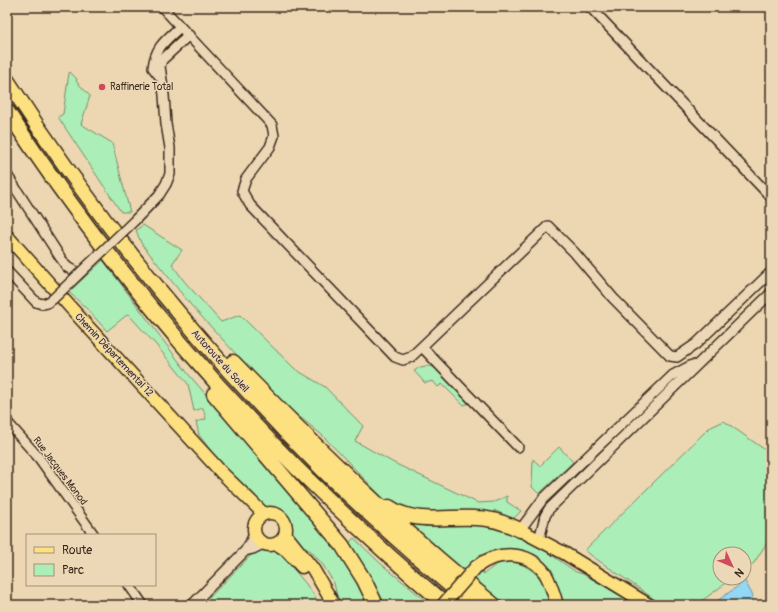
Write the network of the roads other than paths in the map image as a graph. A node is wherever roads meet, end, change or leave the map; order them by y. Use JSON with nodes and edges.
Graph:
{"nodes":[{"id":1,"x":162,"y":7,"type":"edge"},
{"id":2,"x":590,"y":7,"type":"edge"},
{"id":3,"x":180,"y":27,"type":"junction"},
{"id":4,"x":188,"y":35,"type":"junction"},
{"id":5,"x":161,"y":78,"type":"junction"},
{"id":6,"x":7,"y":80,"type":"edge"},
{"id":7,"x":7,"y":111,"type":"edge"},
{"id":8,"x":7,"y":175,"type":"edge"},
{"id":9,"x":771,"y":197,"type":"edge"},
{"id":10,"x":7,"y":236,"type":"edge"},
{"id":11,"x":137,"y":263,"type":"junction"},
{"id":12,"x":7,"y":270,"type":"edge"},
{"id":13,"x":771,"y":272,"type":"edge"},
{"id":14,"x":79,"y":274,"type":"junction"},
{"id":15,"x":771,"y":293,"type":"edge"},
{"id":16,"x":422,"y":347,"type":"junction"},
{"id":17,"x":192,"y":355,"type":"junction"},
{"id":18,"x":700,"y":361,"type":"junction"},
{"id":19,"x":7,"y":422,"type":"edge"},
{"id":20,"x":518,"y":447,"type":"dead end"},
{"id":21,"x":353,"y":480,"type":"junction"},
{"id":22,"x":258,"y":523,"type":"junction"},
{"id":23,"x":520,"y":530,"type":"junction"},
{"id":24,"x":93,"y":534,"type":"edge"},
{"id":25,"x":285,"y":534,"type":"junction"},
{"id":26,"x":539,"y":540,"type":"junction"},
{"id":27,"x":262,"y":544,"type":"junction"},
{"id":28,"x":277,"y":544,"type":"junction"},
{"id":29,"x":245,"y":551,"type":"junction"},
{"id":30,"x":130,"y":586,"type":"edge"},
{"id":31,"x":646,"y":604,"type":"edge"},
{"id":32,"x":143,"y":605,"type":"edge"},
{"id":33,"x":192,"y":605,"type":"edge"},
{"id":34,"x":328,"y":605,"type":"edge"},
{"id":35,"x":334,"y":605,"type":"edge"},
{"id":36,"x":376,"y":605,"type":"edge"},
{"id":37,"x":442,"y":605,"type":"edge"},
{"id":38,"x":446,"y":605,"type":"edge"},
{"id":39,"x":473,"y":605,"type":"edge"},
{"id":40,"x":494,"y":605,"type":"edge"},
{"id":41,"x":557,"y":605,"type":"edge"}],
"edges":[{"from":1,"to":3,"type":"street"},
{"from":2,"to":9,"type":"street"},
{"from":3,"to":4,"type":"street"},
{"from":3,"to":5,"type":"street"},
{"from":4,"to":5,"type":"street"},
{"from":4,"to":16,"type":"street"},
{"from":5,"to":14,"type":"street","bridge":true},
{"from":6,"to":11,"type":"highway","name":"Autoroute du Soleil"},
{"from":7,"to":17,"type":"highway","name":"Autoroute du Soleil"},
{"from":8,"to":14,"type":"street"},
{"from":10,"to":22,"type":"main road","name":"Chemin Départemental 12"},
{"from":11,"to":21,"type":"highway"},
{"from":11,"to":39,"type":"highway","name":"Autoroute du Soleil"},
{"from":12,"to":14,"type":"street","bridge":true},
{"from":13,"to":16,"type":"street"},
{"from":15,"to":18,"type":"street"},
{"from":16,"to":20,"type":"street"},
{"from":17,"to":36,"type":"highway"},
{"from":17,"to":38,"type":"highway","name":"Autoroute du Soleil"},
{"from":18,"to":23,"type":"street"},
{"from":18,"to":26,"type":"street"},
{"from":19,"to":24,"type":"street","name":"Rue Jacques Monod"},
{"from":21,"to":23,"type":"highway"},
{"from":21,"to":40,"type":"highway"},
{"from":22,"to":25,"type":"main road"},
{"from":22,"to":27,"type":"main road"},
{"from":22,"to":29,"type":"street"},
{"from":23,"to":26,"type":"main road"},
{"from":25,"to":28,"type":"main road"},
{"from":25,"to":35,"type":"main road"},
{"from":26,"to":31,"type":"main road"},
{"from":27,"to":28,"type":"main road"},
{"from":27,"to":29,"type":"street"},
{"from":28,"to":34,"type":"main road"},
{"from":29,"to":33,"type":"street"},
{"from":30,"to":32,"type":"street"},
{"from":37,"to":41,"type":"main road","bridge":true}]}
